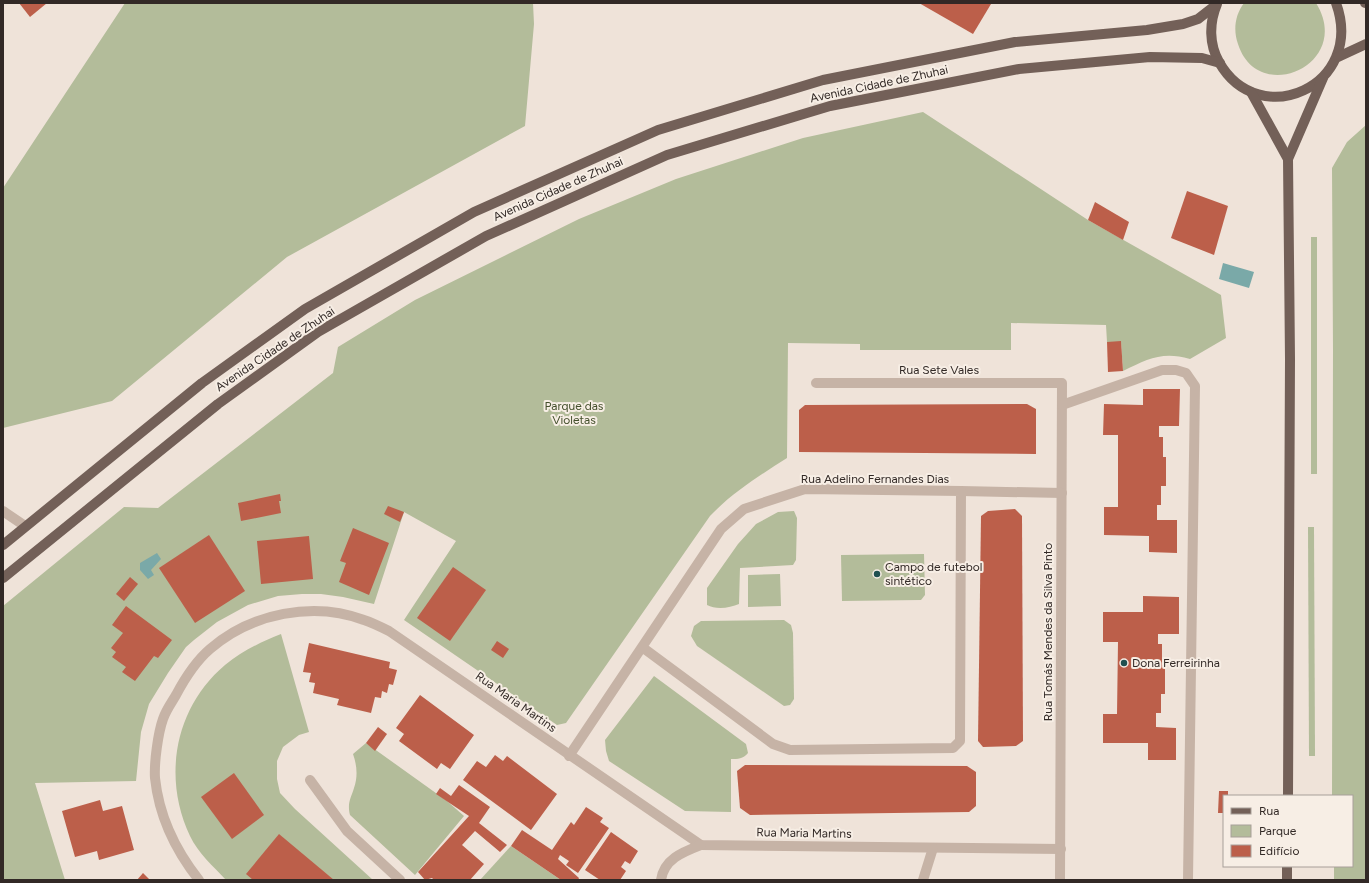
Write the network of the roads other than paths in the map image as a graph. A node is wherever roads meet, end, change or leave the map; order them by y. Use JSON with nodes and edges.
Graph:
{"nodes":[{"id":1,"x":1336,"y":3,"type":"edge"},
{"id":2,"x":1217,"y":4,"type":"edge"},
{"id":3,"x":1366,"y":44,"type":"edge"},
{"id":4,"x":1338,"y":57,"type":"junction"},
{"id":5,"x":1220,"y":63,"type":"junction"},
{"id":6,"x":1323,"y":78,"type":"junction"},
{"id":7,"x":1251,"y":92,"type":"junction"},
{"id":8,"x":1288,"y":159,"type":"junction"},
{"id":9,"x":816,"y":383,"type":"dead end"},
{"id":10,"x":1062,"y":384,"type":"joint"},
{"id":11,"x":1062,"y":405,"type":"junction"},
{"id":12,"x":961,"y":491,"type":"junction"},
{"id":13,"x":1062,"y":493,"type":"junction"},
{"id":14,"x":3,"y":511,"type":"edge"},
{"id":15,"x":25,"y":526,"type":"junction"},
{"id":16,"x":3,"y":544,"type":"edge"},
{"id":17,"x":3,"y":578,"type":"edge"},
{"id":18,"x":642,"y":647,"type":"junction"},
{"id":19,"x":570,"y":756,"type":"junction"},
{"id":20,"x":310,"y":780,"type":"dead end"},
{"id":21,"x":1288,"y":795,"type":"edge"},
{"id":22,"x":701,"y":845,"type":"junction"},
{"id":23,"x":933,"y":848,"type":"junction"},
{"id":24,"x":1060,"y":849,"type":"junction"},
{"id":25,"x":1287,"y":867,"type":"edge"},
{"id":26,"x":199,"y":880,"type":"edge"},
{"id":27,"x":400,"y":880,"type":"edge"},
{"id":28,"x":661,"y":880,"type":"edge"},
{"id":29,"x":923,"y":880,"type":"edge"},
{"id":30,"x":1060,"y":880,"type":"edge"},
{"id":31,"x":1188,"y":880,"type":"edge"},
{"id":32,"x":1287,"y":880,"type":"edge"}],
"edges":[{"from":1,"to":4,"type":"main road"},
{"from":2,"to":5,"type":"main road"},
{"from":2,"to":15,"type":"main road","name":"Avenida Cidade de Zhuhai"},
{"from":3,"to":4,"type":"main road"},
{"from":4,"to":6,"type":"main road"},
{"from":5,"to":7,"type":"main road"},
{"from":5,"to":17,"type":"main road","name":"Avenida Cidade de Zhuhai"},
{"from":6,"to":7,"type":"main road"},
{"from":6,"to":8,"type":"main road"},
{"from":7,"to":8,"type":"main road"},
{"from":8,"to":21,"type":"main road"},
{"from":9,"to":10,"type":"street","name":"Rua Sete Vales"},
{"from":10,"to":11,"type":"street","name":"Rua Tomás Mendes da Silva Pinto"},
{"from":11,"to":13,"type":"street","name":"Rua Tomás Mendes da Silva Pinto"},
{"from":11,"to":31,"type":"street"},
{"from":12,"to":13,"type":"street"},
{"from":12,"to":18,"type":"street","name":"Rua Adelino Fernandes Dias"},
{"from":12,"to":18,"type":"street","name":"Rua Adelino Fernandes Dias"},
{"from":13,"to":24,"type":"street","name":"Rua Tomás Mendes da Silva Pinto"},
{"from":14,"to":15,"type":"street"},
{"from":15,"to":16,"type":"main road","name":"Avenida Cidade de Zhuhai"},
{"from":18,"to":19,"type":"street","name":"Rua Adelino Fernandes Dias"},
{"from":19,"to":22,"type":"street","name":"Rua Maria Martins"},
{"from":19,"to":26,"type":"street","name":"Rua Maria Martins"},
{"from":20,"to":27,"type":"street"},
{"from":22,"to":23,"type":"street","name":"Rua Maria Martins"},
{"from":22,"to":28,"type":"street"},
{"from":23,"to":24,"type":"street","name":"Rua Maria Martins"},
{"from":23,"to":29,"type":"street"},
{"from":24,"to":30,"type":"street","name":"Rua Tomás Mendes da Silva Pinto"},
{"from":25,"to":32,"type":"main road"}]}
